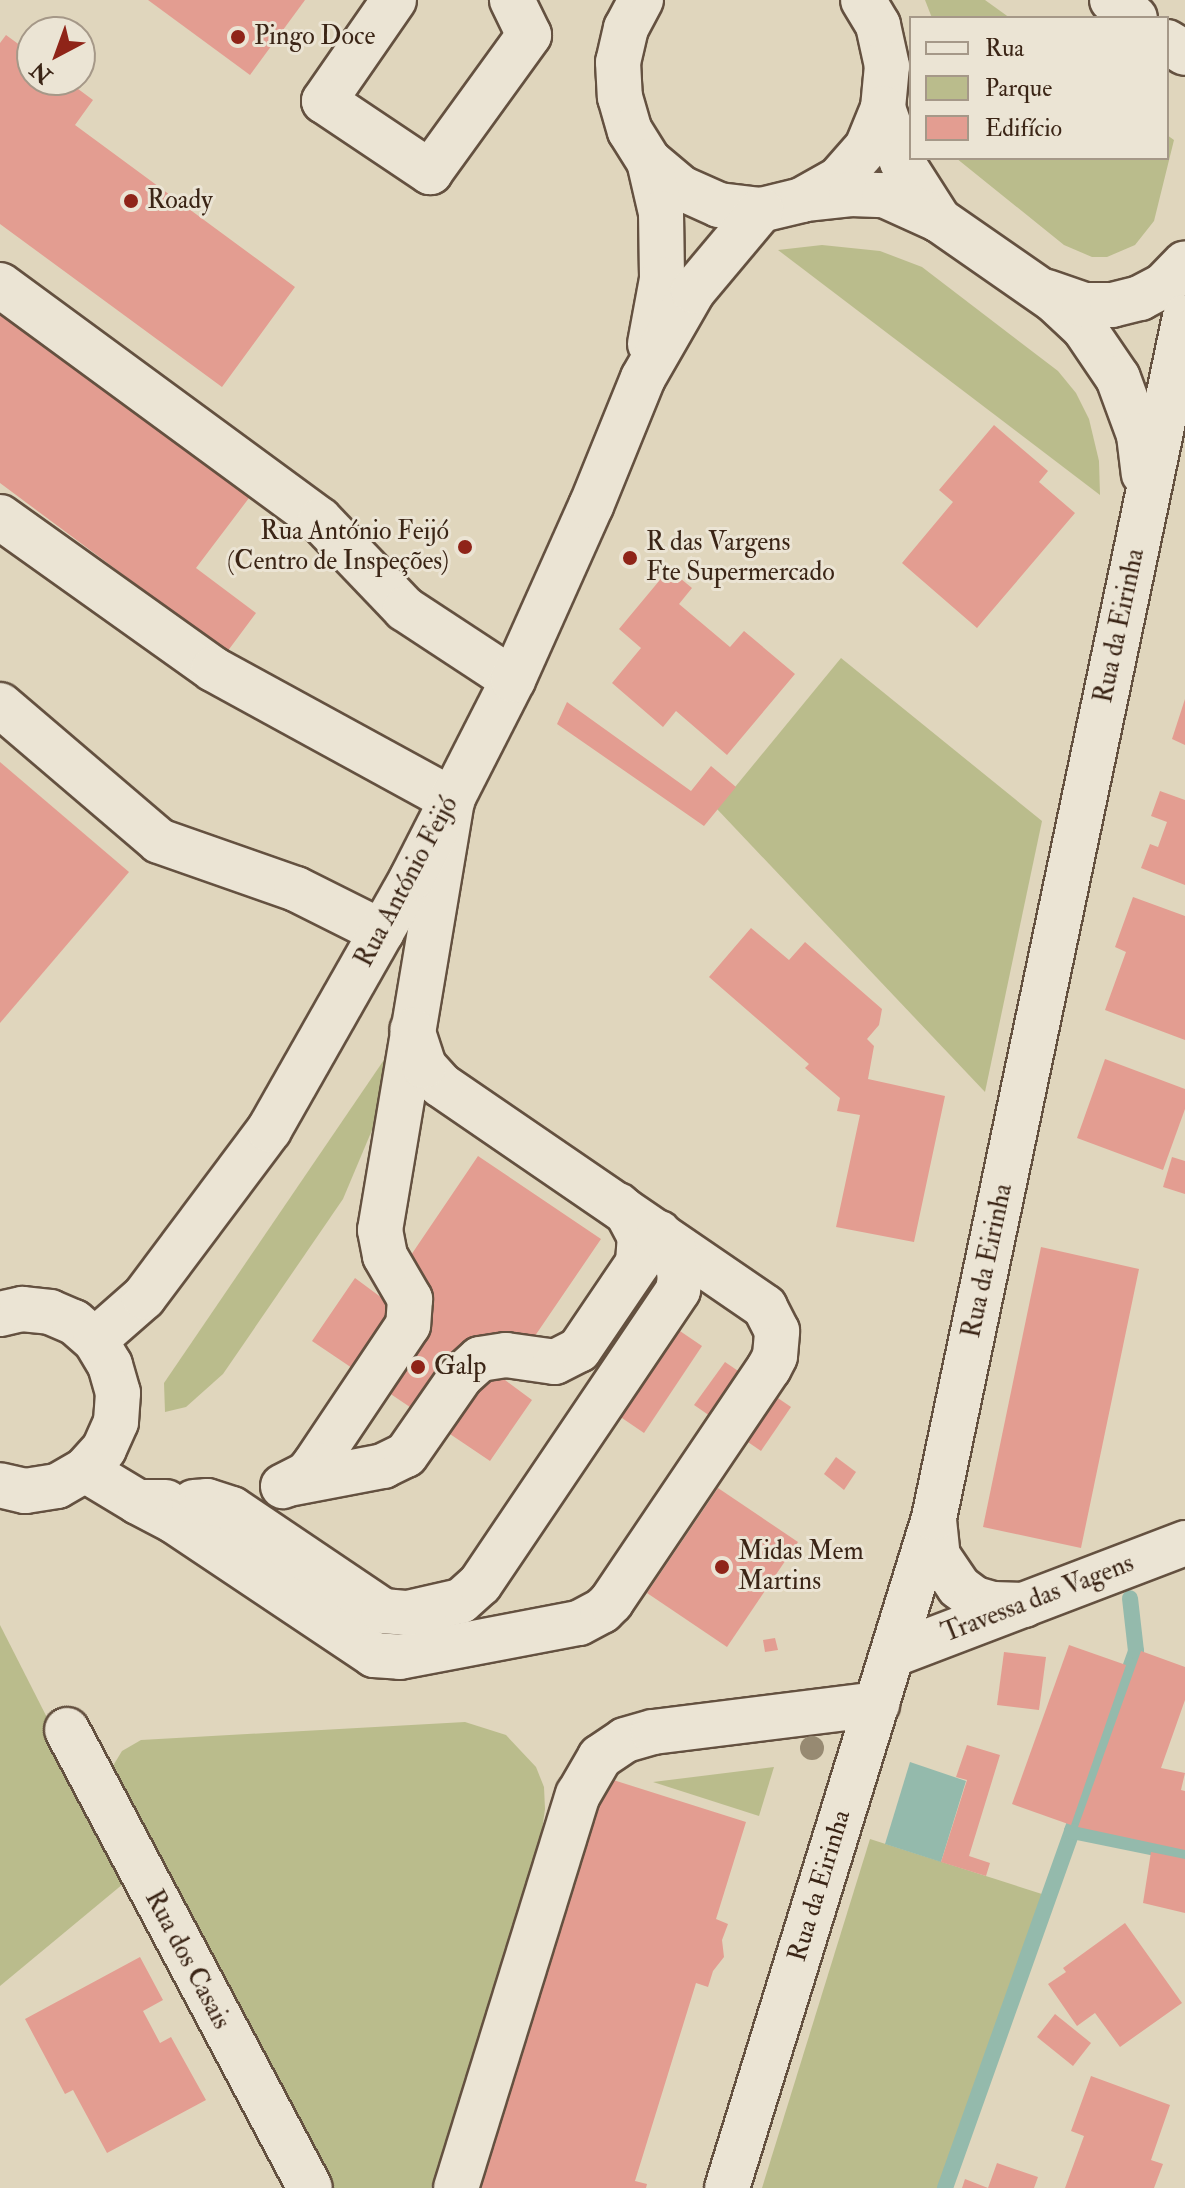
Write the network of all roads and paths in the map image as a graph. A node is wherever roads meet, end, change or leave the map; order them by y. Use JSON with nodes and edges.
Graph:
{"nodes":[{"id":1,"x":394,"y":0,"type":"edge"},
{"id":2,"x":512,"y":0,"type":"edge"},
{"id":3,"x":863,"y":0,"type":"edge"},
{"id":4,"x":1112,"y":0,"type":"edge"},
{"id":5,"x":628,"y":9,"type":"edge"},
{"id":6,"x":1132,"y":16,"type":"edge"},
{"id":7,"x":883,"y":108,"type":"junction"},
{"id":8,"x":649,"y":161,"type":"junction"},
{"id":9,"x":802,"y":200,"type":"junction"},
{"id":10,"x":761,"y":210,"type":"junction"},
{"id":11,"x":939,"y":220,"type":"junction"},
{"id":12,"x":1185,"y":263,"type":"edge"},
{"id":13,"x":1030,"y":284,"type":"junction"},
{"id":14,"x":0,"y":285,"type":"edge"},
{"id":15,"x":1185,"y":317,"type":"edge"},
{"id":16,"x":643,"y":378,"type":"junction"},
{"id":17,"x":0,"y":517,"type":"edge"},
{"id":18,"x":1139,"y":536,"type":"junction"},
{"id":19,"x":513,"y":680,"type":"junction"},
{"id":20,"x":0,"y":705,"type":"edge"},
{"id":21,"x":452,"y":800,"type":"junction"},
{"id":22,"x":382,"y":932,"type":"junction"},
{"id":23,"x":412,"y":1030,"type":"junction"},
{"id":24,"x":618,"y":1205,"type":"junction"},
{"id":25,"x":658,"y":1233,"type":"junction"},
{"id":26,"x":0,"y":1314,"type":"edge"},
{"id":27,"x":95,"y":1340,"type":"junction"},
{"id":28,"x":85,"y":1470,"type":"junction"},
{"id":29,"x":0,"y":1485,"type":"edge"},
{"id":30,"x":283,"y":1486,"type":"junction"},
{"id":31,"x":138,"y":1502,"type":"junction"},
{"id":32,"x":194,"y":1502,"type":"junction"},
{"id":33,"x":934,"y":1518,"type":"junction"},
{"id":34,"x":1185,"y":1543,"type":"edge"},
{"id":35,"x":1024,"y":1605,"type":"junction"},
{"id":36,"x":892,"y":1655,"type":"junction"},
{"id":37,"x":877,"y":1704,"type":"junction"},
{"id":38,"x":67,"y":1730,"type":"dead end"},
{"id":39,"x":310,"y":2188,"type":"edge"},
{"id":40,"x":456,"y":2188,"type":"edge"},
{"id":41,"x":727,"y":2188,"type":"edge"}],
"edges":[{"from":1,"to":2,"type":"street"},
{"from":3,"to":7,"type":"street"},
{"from":4,"to":6,"type":"street"},
{"from":5,"to":8,"type":"street"},
{"from":7,"to":9,"type":"street"},
{"from":7,"to":11,"type":"street"},
{"from":8,"to":10,"type":"street"},
{"from":8,"to":16,"type":"street","name":"Rua António Feijó"},
{"from":9,"to":10,"type":"street"},
{"from":9,"to":11,"type":"street"},
{"from":10,"to":16,"type":"street","name":"Rua António Feijó"},
{"from":11,"to":13,"type":"street"},
{"from":12,"to":13,"type":"street"},
{"from":13,"to":18,"type":"street"},
{"from":14,"to":19,"type":"street"},
{"from":15,"to":18,"type":"street","name":"Rua da Eirinha"},
{"from":16,"to":19,"type":"street","name":"Rua António Feijó"},
{"from":17,"to":21,"type":"street"},
{"from":18,"to":33,"type":"street","name":"Rua da Eirinha"},
{"from":19,"to":21,"type":"street","name":"Rua António Feijó"},
{"from":20,"to":22,"type":"street"},
{"from":21,"to":22,"type":"street","name":"Rua António Feijó"},
{"from":21,"to":23,"type":"street"},
{"from":22,"to":27,"type":"street","name":"Rua António Feijó"},
{"from":23,"to":24,"type":"street"},
{"from":23,"to":30,"type":"street"},
{"from":24,"to":25,"type":"street"},
{"from":24,"to":30,"type":"street"},
{"from":25,"to":31,"type":"street"},
{"from":25,"to":32,"type":"street"},
{"from":26,"to":27,"type":"street"},
{"from":27,"to":28,"type":"street"},
{"from":28,"to":29,"type":"street"},
{"from":28,"to":31,"type":"street"},
{"from":30,"to":32,"type":"street"},
{"from":31,"to":32,"type":"street"},
{"from":33,"to":35,"type":"street"},
{"from":33,"to":36,"type":"street","name":"Rua da Eirinha"},
{"from":34,"to":35,"type":"street","name":"Travessa das Vagens"},
{"from":35,"to":36,"type":"street","name":"Travessa das Vagens"},
{"from":36,"to":37,"type":"street","name":"Rua da Eirinha"},
{"from":37,"to":40,"type":"street"},
{"from":37,"to":41,"type":"street","name":"Rua da Eirinha"},
{"from":38,"to":39,"type":"street","name":"Rua dos Casais"}]}
